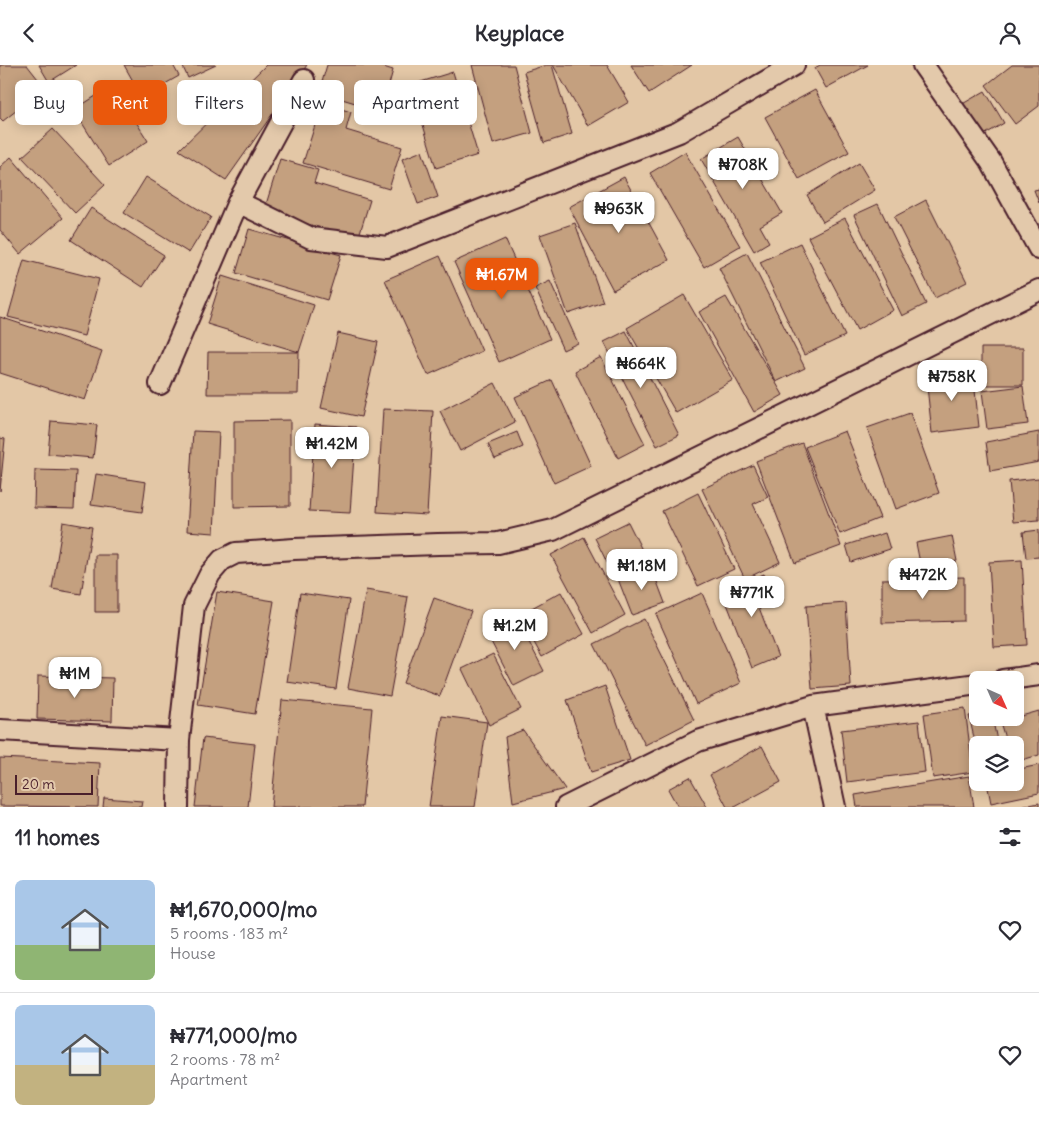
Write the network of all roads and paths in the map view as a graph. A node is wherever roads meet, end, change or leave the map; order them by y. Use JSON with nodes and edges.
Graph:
{"nodes":[{"id":1,"x":794,"y":65,"type":"edge"},
{"id":2,"x":924,"y":65,"type":"edge"},
{"id":3,"x":280,"y":125,"type":"edge"},
{"id":4,"x":238,"y":202,"type":"junction"},
{"id":5,"x":1039,"y":249,"type":"edge"},
{"id":6,"x":1039,"y":290,"type":"edge"},
{"id":7,"x":160,"y":384,"type":"dead end"},
{"id":8,"x":1039,"y":675,"type":"edge"},
{"id":9,"x":1024,"y":677,"type":"edge"},
{"id":10,"x":969,"y":685,"type":"edge"},
{"id":11,"x":814,"y":707,"type":"junction"},
{"id":12,"x":0,"y":730,"type":"edge"},
{"id":13,"x":180,"y":740,"type":"junction"},
{"id":14,"x":178,"y":807,"type":"edge"},
{"id":15,"x":566,"y":807,"type":"edge"},
{"id":16,"x":835,"y":807,"type":"edge"}],
"edges":[{"from":1,"to":4,"type":"street"},
{"from":2,"to":5,"type":"street"},
{"from":3,"to":4,"type":"street"},
{"from":4,"to":7,"type":"street"},
{"from":6,"to":13,"type":"street"},
{"from":8,"to":9,"type":"street"},
{"from":10,"to":11,"type":"street"},
{"from":11,"to":15,"type":"street"},
{"from":11,"to":16,"type":"street"},
{"from":12,"to":13,"type":"street"},
{"from":13,"to":14,"type":"street"}]}
